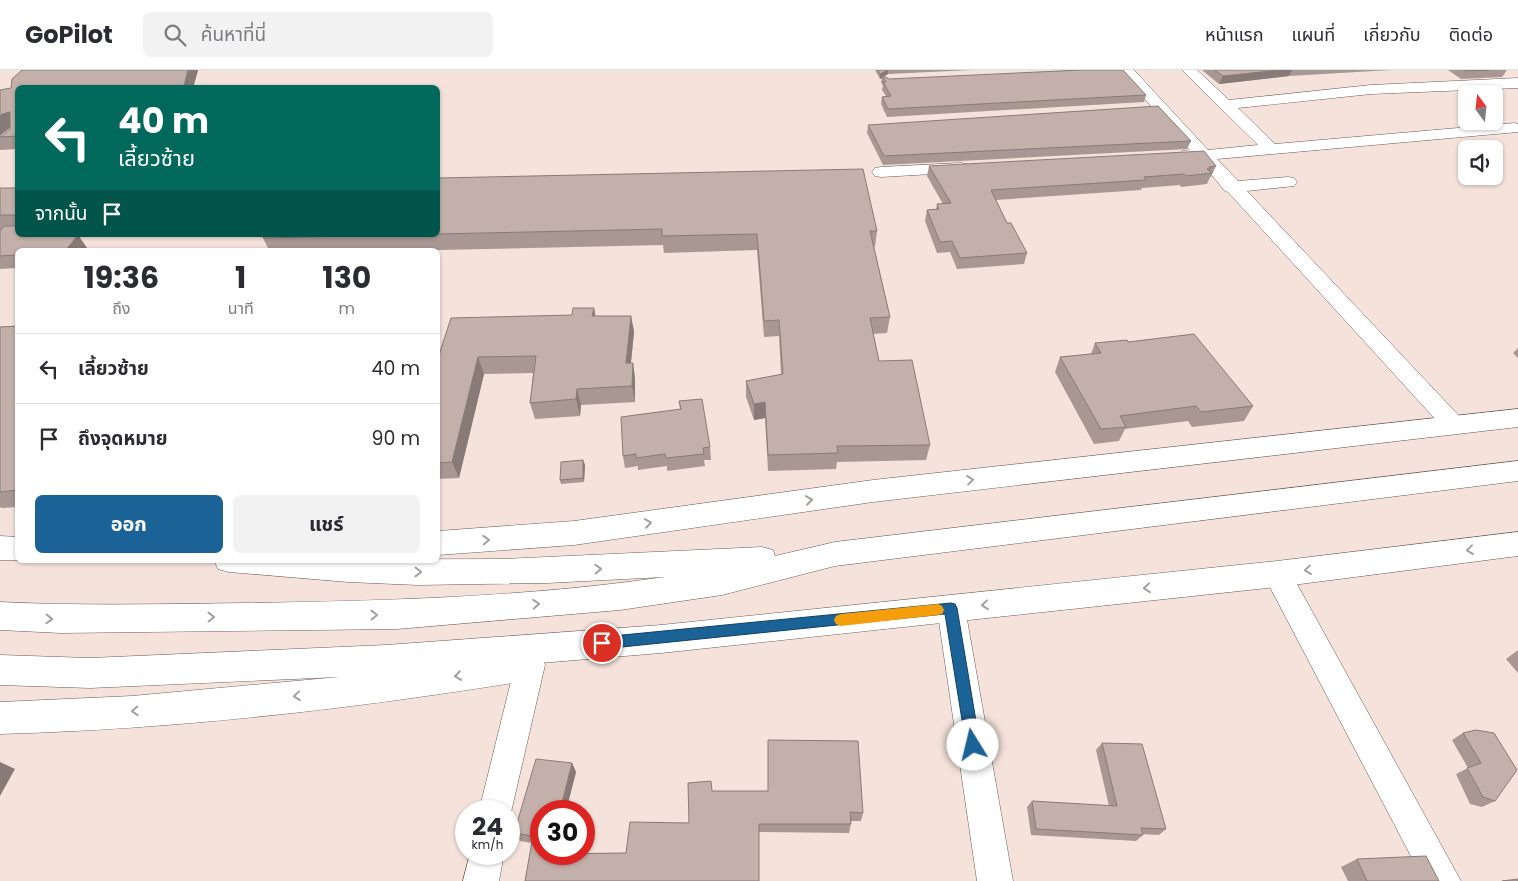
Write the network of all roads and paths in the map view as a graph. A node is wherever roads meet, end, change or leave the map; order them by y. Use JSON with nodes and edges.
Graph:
{"nodes":[{"id":1,"x":1126,"y":70,"type":"edge"},
{"id":2,"x":1189,"y":70,"type":"edge"},
{"id":3,"x":1518,"y":83,"type":"edge"},
{"id":4,"x":1224,"y":105,"type":"junction"},
{"id":5,"x":1161,"y":108,"type":"junction"},
{"id":6,"x":1142,"y":109,"type":"edge"},
{"id":7,"x":1515,"y":128,"type":"dead end"},
{"id":8,"x":1270,"y":148,"type":"junction"},
{"id":9,"x":1204,"y":154,"type":"junction"},
{"id":10,"x":1174,"y":156,"type":"edge"},
{"id":11,"x":979,"y":167,"type":"edge"},
{"id":12,"x":881,"y":172,"type":"dead end"},
{"id":13,"x":1288,"y":182,"type":"dead end"},
{"id":14,"x":1231,"y":187,"type":"junction"},
{"id":15,"x":1518,"y":418,"type":"edge"},
{"id":16,"x":1454,"y":425,"type":"junction"},
{"id":17,"x":1518,"y":470,"type":"edge"},
{"id":18,"x":440,"y":543,"type":"edge"},
{"id":19,"x":1518,"y":544,"type":"edge"},
{"id":20,"x":0,"y":548,"type":"edge"},
{"id":21,"x":15,"y":549,"type":"edge"},
{"id":22,"x":835,"y":554,"type":"junction"},
{"id":23,"x":276,"y":563,"type":"edge"},
{"id":24,"x":1278,"y":574,"type":"junction"},
{"id":25,"x":951,"y":608,"type":"junction"},
{"id":26,"x":0,"y":616,"type":"edge"},
{"id":27,"x":661,"y":639,"type":"junction"},
{"id":28,"x":530,"y":665,"type":"junction"},
{"id":29,"x":0,"y":670,"type":"edge"},
{"id":30,"x":0,"y":718,"type":"edge"},
{"id":31,"x":499,"y":800,"type":"edge"},
{"id":32,"x":485,"y":865,"type":"edge"},
{"id":33,"x":481,"y":881,"type":"edge"},
{"id":34,"x":995,"y":881,"type":"edge"},
{"id":35,"x":1443,"y":881,"type":"edge"}],
"edges":[{"from":1,"to":5,"type":"street"},
{"from":2,"to":4,"type":"street"},
{"from":3,"to":4,"type":"street"},
{"from":4,"to":8,"type":"street"},
{"from":5,"to":6,"type":"street"},
{"from":5,"to":9,"type":"street"},
{"from":7,"to":8,"type":"street"},
{"from":8,"to":9,"type":"street"},
{"from":9,"to":10,"type":"street"},
{"from":9,"to":14,"type":"street"},
{"from":11,"to":12,"type":"street"},
{"from":13,"to":14,"type":"street"},
{"from":14,"to":16,"type":"street"},
{"from":15,"to":16,"type":"highway"},
{"from":18,"to":16,"type":"highway","one_way":true},
{"from":17,"to":22,"type":"highway"},
{"from":19,"to":24,"type":"highway","one_way":true},
{"from":20,"to":21,"type":"highway"},
{"from":23,"to":22,"type":"highway","one_way":true},
{"from":26,"to":22,"type":"highway","one_way":true},
{"from":24,"to":25,"type":"highway","one_way":true},
{"from":24,"to":35,"type":"street"},
{"from":25,"to":27,"type":"highway"},
{"from":25,"to":34,"type":"street"},
{"from":27,"to":28,"type":"highway"},
{"from":27,"to":29,"type":"highway"},
{"from":28,"to":30,"type":"highway","one_way":true},
{"from":28,"to":31,"type":"street"},
{"from":32,"to":33,"type":"street"}]}
